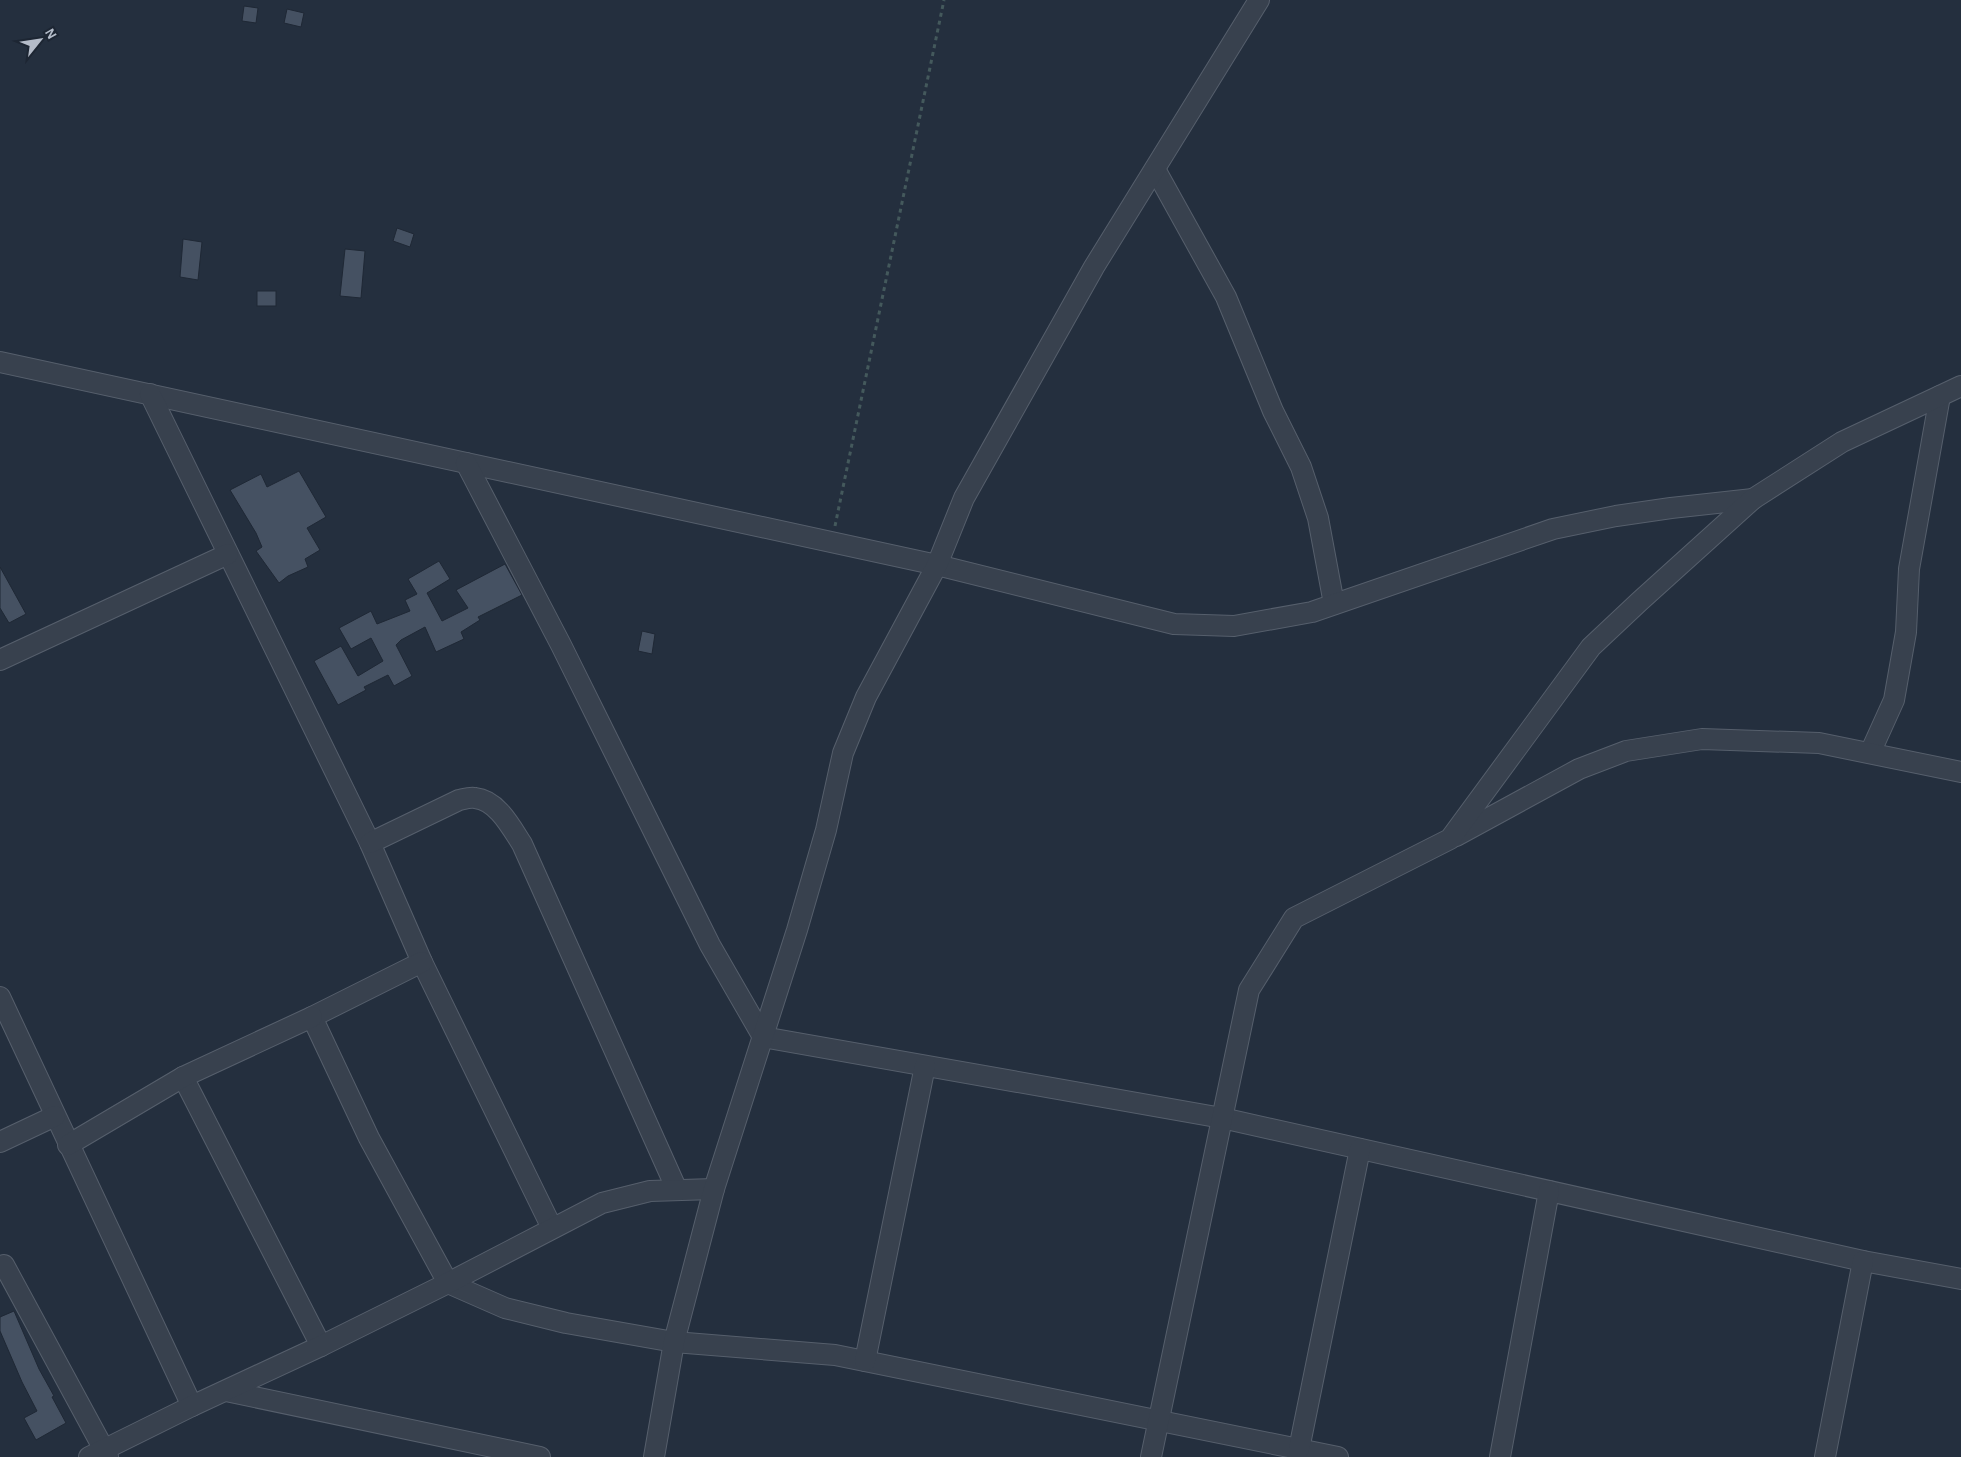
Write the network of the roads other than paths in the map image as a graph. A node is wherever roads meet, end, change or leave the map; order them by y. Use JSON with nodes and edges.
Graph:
{"nodes":[{"id":1,"x":1259,"y":0,"type":"edge"},
{"id":2,"x":1155,"y":169,"type":"junction"},
{"id":3,"x":0,"y":362,"type":"edge"},
{"id":4,"x":1961,"y":386,"type":"edge"},
{"id":5,"x":150,"y":394,"type":"junction"},
{"id":6,"x":1940,"y":396,"type":"junction"},
{"id":7,"x":466,"y":462,"type":"junction"},
{"id":8,"x":1753,"y":499,"type":"junction"},
{"id":9,"x":228,"y":554,"type":"junction"},
{"id":10,"x":937,"y":565,"type":"junction"},
{"id":11,"x":1334,"y":604,"type":"junction"},
{"id":12,"x":0,"y":660,"type":"edge"},
{"id":13,"x":1870,"y":753,"type":"junction"},
{"id":14,"x":1961,"y":772,"type":"edge"},
{"id":15,"x":1450,"y":840,"type":"junction"},
{"id":16,"x":370,"y":843,"type":"junction"},
{"id":17,"x":422,"y":962,"type":"junction"},
{"id":18,"x":0,"y":997,"type":"edge"},
{"id":19,"x":312,"y":1017,"type":"junction"},
{"id":20,"x":7,"y":1031,"type":"edge"},
{"id":21,"x":762,"y":1037,"type":"junction"},
{"id":22,"x":925,"y":1066,"type":"junction"},
{"id":23,"x":183,"y":1077,"type":"junction"},
{"id":24,"x":55,"y":1116,"type":"junction"},
{"id":25,"x":1222,"y":1118,"type":"junction"},
{"id":26,"x":0,"y":1142,"type":"edge"},
{"id":27,"x":68,"y":1145,"type":"junction"},
{"id":28,"x":1360,"y":1149,"type":"junction"},
{"id":29,"x":677,"y":1190,"type":"junction"},
{"id":30,"x":714,"y":1190,"type":"junction"},
{"id":31,"x":1549,"y":1191,"type":"junction"},
{"id":32,"x":552,"y":1228,"type":"junction"},
{"id":33,"x":1863,"y":1261,"type":"junction"},
{"id":34,"x":4,"y":1265,"type":"dead end"},
{"id":35,"x":1961,"y":1279,"type":"edge"},
{"id":36,"x":448,"y":1283,"type":"junction"},
{"id":37,"x":674,"y":1342,"type":"junction"},
{"id":38,"x":322,"y":1346,"type":"junction"},
{"id":39,"x":865,"y":1361,"type":"junction"},
{"id":40,"x":226,"y":1391,"type":"junction"},
{"id":41,"x":192,"y":1406,"type":"junction"},
{"id":42,"x":1157,"y":1421,"type":"junction"},
{"id":43,"x":1299,"y":1449,"type":"junction"},
{"id":44,"x":100,"y":1455,"type":"edge"},
{"id":45,"x":540,"y":1457,"type":"edge"},
{"id":46,"x":654,"y":1457,"type":"edge"},
{"id":47,"x":1151,"y":1457,"type":"edge"},
{"id":48,"x":1338,"y":1457,"type":"edge"},
{"id":49,"x":1500,"y":1457,"type":"edge"},
{"id":50,"x":1826,"y":1457,"type":"edge"}],
"edges":[{"from":1,"to":2,"type":"street"},
{"from":2,"to":10,"type":"street"},
{"from":2,"to":11,"type":"street"},
{"from":3,"to":5,"type":"street"},
{"from":4,"to":6,"type":"street"},
{"from":5,"to":7,"type":"street"},
{"from":5,"to":9,"type":"street"},
{"from":6,"to":8,"type":"street"},
{"from":6,"to":13,"type":"street"},
{"from":7,"to":10,"type":"street"},
{"from":7,"to":21,"type":"street"},
{"from":8,"to":11,"type":"street"},
{"from":8,"to":15,"type":"street"},
{"from":9,"to":12,"type":"street"},
{"from":9,"to":16,"type":"street"},
{"from":10,"to":11,"type":"street"},
{"from":10,"to":21,"type":"street"},
{"from":13,"to":14,"type":"street"},
{"from":13,"to":15,"type":"street"},
{"from":15,"to":25,"type":"street"},
{"from":16,"to":17,"type":"street"},
{"from":16,"to":29,"type":"street"},
{"from":17,"to":19,"type":"street"},
{"from":17,"to":32,"type":"street"},
{"from":18,"to":20,"type":"street"},
{"from":19,"to":23,"type":"street"},
{"from":19,"to":36,"type":"street"},
{"from":20,"to":24,"type":"street"},
{"from":21,"to":22,"type":"street"},
{"from":21,"to":30,"type":"street"},
{"from":22,"to":25,"type":"street"},
{"from":22,"to":39,"type":"street"},
{"from":23,"to":27,"type":"street"},
{"from":23,"to":38,"type":"street"},
{"from":24,"to":26,"type":"street"},
{"from":24,"to":27,"type":"street"},
{"from":25,"to":28,"type":"street"},
{"from":25,"to":42,"type":"street"},
{"from":27,"to":41,"type":"street"},
{"from":28,"to":31,"type":"street"},
{"from":28,"to":43,"type":"street"},
{"from":29,"to":30,"type":"street"},
{"from":29,"to":32,"type":"street"},
{"from":30,"to":37,"type":"street"},
{"from":31,"to":33,"type":"street"},
{"from":31,"to":49,"type":"street"},
{"from":32,"to":36,"type":"street"},
{"from":33,"to":35,"type":"street"},
{"from":33,"to":50,"type":"street"},
{"from":34,"to":44,"type":"street"},
{"from":36,"to":37,"type":"street"},
{"from":36,"to":38,"type":"street"},
{"from":37,"to":39,"type":"street"},
{"from":37,"to":46,"type":"street"},
{"from":38,"to":40,"type":"street"},
{"from":39,"to":42,"type":"street"},
{"from":40,"to":41,"type":"street"},
{"from":40,"to":45,"type":"street"},
{"from":41,"to":44,"type":"street"},
{"from":42,"to":43,"type":"street"},
{"from":42,"to":47,"type":"street"},
{"from":43,"to":48,"type":"street"}]}
